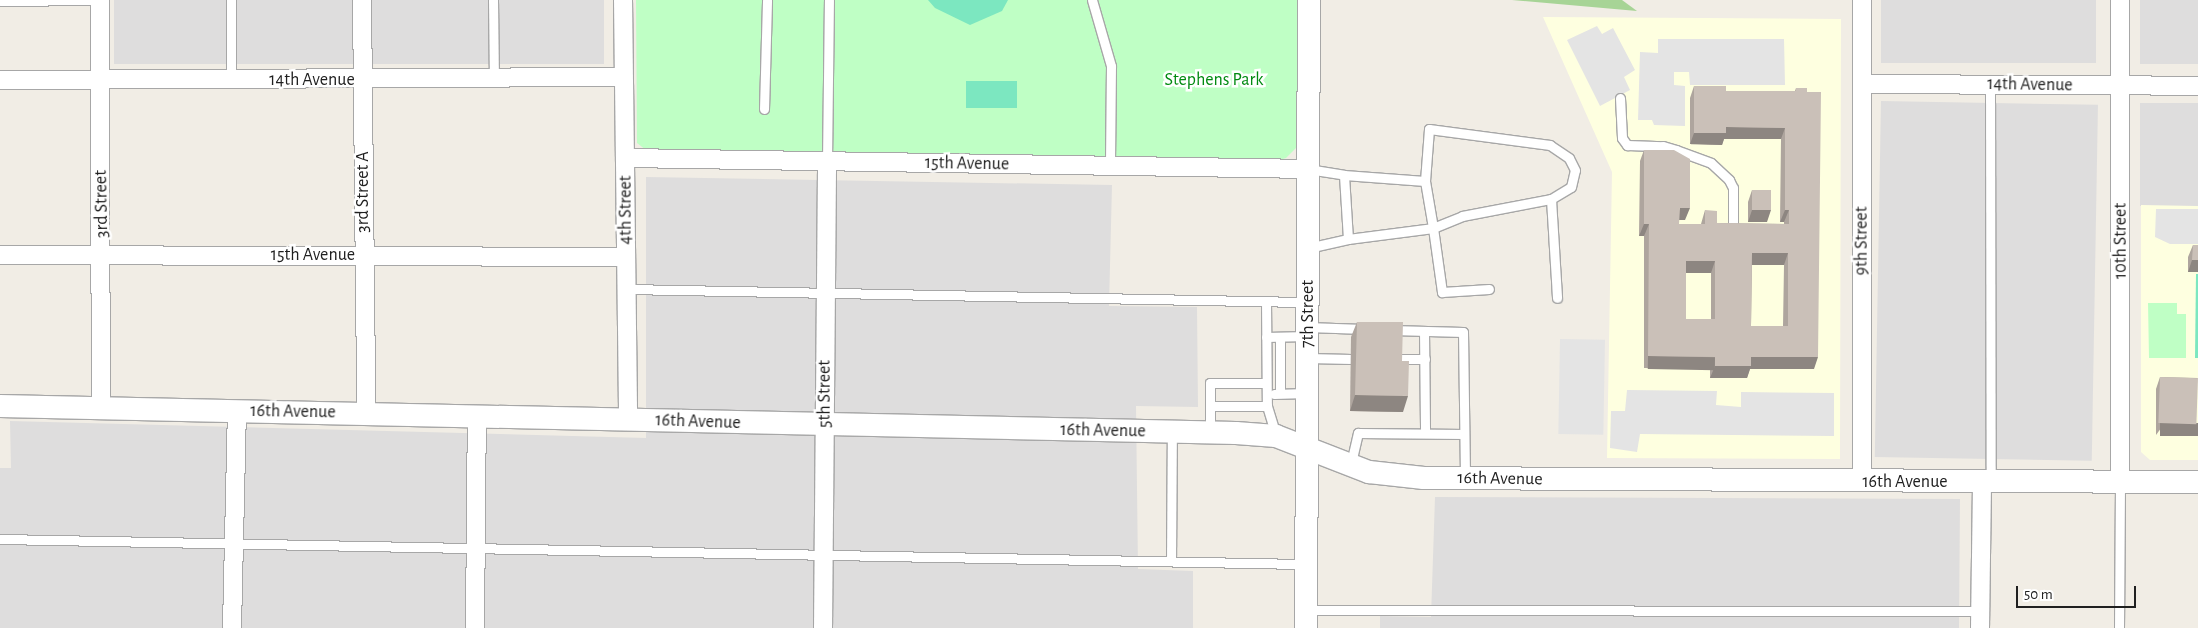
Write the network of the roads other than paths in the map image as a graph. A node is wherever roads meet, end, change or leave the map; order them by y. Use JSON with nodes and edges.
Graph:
{"nodes":[{"id":1,"x":99,"y":0,"type":"edge"},
{"id":2,"x":231,"y":0,"type":"edge"},
{"id":3,"x":362,"y":0,"type":"edge"},
{"id":4,"x":493,"y":0,"type":"edge"},
{"id":5,"x":623,"y":0,"type":"edge"},
{"id":6,"x":767,"y":0,"type":"edge"},
{"id":7,"x":829,"y":0,"type":"edge"},
{"id":8,"x":1092,"y":0,"type":"edge"},
{"id":9,"x":1309,"y":0,"type":"edge"},
{"id":10,"x":1862,"y":0,"type":"edge"},
{"id":11,"x":2120,"y":0,"type":"edge"},
{"id":12,"x":0,"y":1,"type":"edge"},
{"id":13,"x":623,"y":77,"type":"junction"},
{"id":14,"x":494,"y":78,"type":"junction"},
{"id":15,"x":0,"y":80,"type":"edge"},
{"id":16,"x":100,"y":80,"type":"junction"},
{"id":17,"x":231,"y":80,"type":"junction"},
{"id":18,"x":362,"y":80,"type":"junction"},
{"id":19,"x":1862,"y":84,"type":"junction"},
{"id":20,"x":1990,"y":85,"type":"junction"},
{"id":21,"x":2122,"y":86,"type":"junction"},
{"id":22,"x":2198,"y":86,"type":"edge"},
{"id":23,"x":1620,"y":98,"type":"dead end"},
{"id":24,"x":764,"y":109,"type":"dead end"},
{"id":25,"x":626,"y":158,"type":"junction"},
{"id":26,"x":827,"y":161,"type":"junction"},
{"id":27,"x":1110,"y":167,"type":"junction"},
{"id":28,"x":1308,"y":169,"type":"junction"},
{"id":29,"x":1344,"y":175,"type":"junction"},
{"id":30,"x":1425,"y":181,"type":"junction"},
{"id":31,"x":1551,"y":199,"type":"junction"},
{"id":32,"x":1433,"y":228,"type":"junction"},
{"id":33,"x":1732,"y":232,"type":"edge"},
{"id":34,"x":1348,"y":239,"type":"junction"},
{"id":35,"x":1308,"y":248,"type":"junction"},
{"id":36,"x":363,"y":255,"type":"junction"},
{"id":37,"x":0,"y":256,"type":"edge"},
{"id":38,"x":102,"y":256,"type":"junction"},
{"id":39,"x":626,"y":257,"type":"junction"},
{"id":40,"x":626,"y":289,"type":"junction"},
{"id":41,"x":1490,"y":289,"type":"dead end"},
{"id":42,"x":826,"y":292,"type":"junction"},
{"id":43,"x":1557,"y":298,"type":"dead end"},
{"id":44,"x":1266,"y":301,"type":"junction"},
{"id":45,"x":1308,"y":302,"type":"junction"},
{"id":46,"x":1376,"y":330,"type":"edge"},
{"id":47,"x":1385,"y":330,"type":"edge"},
{"id":48,"x":1424,"y":331,"type":"junction"},
{"id":49,"x":1266,"y":337,"type":"junction"},
{"id":50,"x":1280,"y":337,"type":"junction"},
{"id":51,"x":1308,"y":341,"type":"junction"},
{"id":52,"x":1350,"y":359,"type":"dead end"},
{"id":53,"x":1397,"y":359,"type":"edge"},
{"id":54,"x":1424,"y":359,"type":"junction"},
{"id":55,"x":1266,"y":383,"type":"junction"},
{"id":56,"x":1267,"y":394,"type":"junction"},
{"id":57,"x":1280,"y":394,"type":"junction"},
{"id":58,"x":1308,"y":394,"type":"junction"},
{"id":59,"x":0,"y":406,"type":"edge"},
{"id":60,"x":1210,"y":406,"type":"junction"},
{"id":61,"x":1267,"y":406,"type":"junction"},
{"id":62,"x":101,"y":407,"type":"junction"},
{"id":63,"x":237,"y":411,"type":"junction"},
{"id":64,"x":366,"y":413,"type":"junction"},
{"id":65,"x":477,"y":417,"type":"junction"},
{"id":66,"x":628,"y":420,"type":"junction"},
{"id":67,"x":825,"y":425,"type":"junction"},
{"id":68,"x":1172,"y":432,"type":"junction"},
{"id":69,"x":1210,"y":433,"type":"junction"},
{"id":70,"x":1425,"y":433,"type":"junction"},
{"id":71,"x":1464,"y":434,"type":"junction"},
{"id":72,"x":1276,"y":436,"type":"junction"},
{"id":73,"x":1308,"y":448,"type":"junction"},
{"id":74,"x":1350,"y":466,"type":"junction"},
{"id":75,"x":1465,"y":478,"type":"junction"},
{"id":76,"x":1862,"y":482,"type":"junction"},
{"id":77,"x":1986,"y":482,"type":"junction"},
{"id":78,"x":2120,"y":482,"type":"junction"},
{"id":79,"x":2198,"y":482,"type":"edge"},
{"id":80,"x":0,"y":539,"type":"edge"},
{"id":81,"x":235,"y":543,"type":"junction"},
{"id":82,"x":476,"y":548,"type":"junction"},
{"id":83,"x":824,"y":554,"type":"junction"},
{"id":84,"x":1171,"y":561,"type":"junction"},
{"id":85,"x":1307,"y":564,"type":"junction"},
{"id":86,"x":1306,"y":619,"type":"edge"},
{"id":87,"x":1980,"y":620,"type":"edge"},
{"id":88,"x":232,"y":628,"type":"edge"},
{"id":89,"x":475,"y":628,"type":"edge"},
{"id":90,"x":823,"y":628,"type":"edge"},
{"id":91,"x":2119,"y":628,"type":"edge"}],
"edges":[{"from":1,"to":12,"type":"lane"},
{"from":1,"to":16,"type":"street","name":"3rd Street"},
{"from":2,"to":17,"type":"lane"},
{"from":3,"to":18,"type":"street","name":"3rd Street A"},
{"from":4,"to":14,"type":"lane"},
{"from":5,"to":13,"type":"street","name":"4th Street"},
{"from":6,"to":24,"type":"lane"},
{"from":7,"to":26,"type":"lane"},
{"from":8,"to":27,"type":"lane"},
{"from":9,"to":28,"type":"street","name":"7th Street"},
{"from":10,"to":19,"type":"street","name":"9th Street"},
{"from":11,"to":21,"type":"street","name":"10th Street"},
{"from":13,"to":14,"type":"street","name":"14th Avenue"},
{"from":13,"to":25,"type":"street","name":"4th Street"},
{"from":14,"to":18,"type":"street","name":"14th Avenue"},
{"from":15,"to":16,"type":"street","name":"14th Avenue"},
{"from":16,"to":17,"type":"street","name":"14th Avenue"},
{"from":16,"to":38,"type":"street","name":"3rd Street"},
{"from":17,"to":18,"type":"street","name":"14th Avenue"},
{"from":18,"to":36,"type":"street","name":"3rd Street A"},
{"from":19,"to":20,"type":"street","name":"14th Avenue"},
{"from":19,"to":76,"type":"street","name":"9th Street"},
{"from":20,"to":21,"type":"street","name":"14th Avenue"},
{"from":20,"to":77,"type":"lane"},
{"from":21,"to":22,"type":"street","name":"14th Avenue"},
{"from":21,"to":78,"type":"street","name":"10th Street"},
{"from":23,"to":33,"type":"lane"},
{"from":25,"to":26,"type":"street","name":"15th Avenue"},
{"from":25,"to":39,"type":"street","name":"4th Street"},
{"from":26,"to":27,"type":"street","name":"15th Avenue"},
{"from":26,"to":42,"type":"street","name":"5th Street"},
{"from":27,"to":28,"type":"street","name":"15th Avenue"},
{"from":28,"to":29,"type":"lane"},
{"from":28,"to":35,"type":"street","name":"7th Street"},
{"from":29,"to":30,"type":"lane"},
{"from":29,"to":34,"type":"lane"},
{"from":30,"to":31,"type":"lane"},
{"from":30,"to":32,"type":"lane"},
{"from":31,"to":32,"type":"lane"},
{"from":31,"to":43,"type":"lane"},
{"from":32,"to":34,"type":"lane"},
{"from":32,"to":41,"type":"lane"},
{"from":34,"to":35,"type":"lane"},
{"from":35,"to":45,"type":"street","name":"7th Street"},
{"from":36,"to":38,"type":"street","name":"15th Avenue"},
{"from":36,"to":39,"type":"street","name":"15th Avenue"},
{"from":36,"to":64,"type":"street","name":"3rd Street A"},
{"from":37,"to":38,"type":"street","name":"15th Avenue"},
{"from":38,"to":62,"type":"street","name":"3rd Street"},
{"from":39,"to":40,"type":"street","name":"4th Street"},
{"from":40,"to":42,"type":"lane"},
{"from":40,"to":66,"type":"street","name":"4th Street"},
{"from":42,"to":44,"type":"lane"},
{"from":42,"to":67,"type":"street","name":"5th Street"},
{"from":44,"to":45,"type":"lane"},
{"from":44,"to":49,"type":"lane"},
{"from":45,"to":51,"type":"street","name":"7th Street"},
{"from":46,"to":51,"type":"lane"},
{"from":47,"to":48,"type":"lane"},
{"from":48,"to":54,"type":"lane"},
{"from":48,"to":71,"type":"lane"},
{"from":49,"to":50,"type":"lane"},
{"from":49,"to":55,"type":"lane"},
{"from":50,"to":51,"type":"lane"},
{"from":50,"to":57,"type":"lane"},
{"from":51,"to":52,"type":"lane"},
{"from":51,"to":58,"type":"street","name":"7th Street"},
{"from":53,"to":54,"type":"lane"},
{"from":54,"to":70,"type":"lane"},
{"from":55,"to":56,"type":"lane"},
{"from":55,"to":60,"type":"lane"},
{"from":56,"to":57,"type":"lane"},
{"from":56,"to":61,"type":"lane"},
{"from":57,"to":58,"type":"lane"},
{"from":58,"to":73,"type":"street","name":"7th Street"},
{"from":59,"to":62,"type":"street","name":"16th Avenue"},
{"from":60,"to":61,"type":"lane"},
{"from":60,"to":69,"type":"lane"},
{"from":61,"to":72,"type":"lane"},
{"from":62,"to":63,"type":"street","name":"16th Avenue"},
{"from":63,"to":64,"type":"street","name":"16th Avenue"},
{"from":63,"to":81,"type":"street"},
{"from":64,"to":65,"type":"street","name":"16th Avenue"},
{"from":65,"to":66,"type":"street","name":"16th Avenue"},
{"from":65,"to":82,"type":"street"},
{"from":66,"to":67,"type":"street","name":"16th Avenue"},
{"from":67,"to":68,"type":"street","name":"16th Avenue"},
{"from":67,"to":83,"type":"street","name":"5th Street"},
{"from":68,"to":69,"type":"street","name":"16th Avenue"},
{"from":68,"to":84,"type":"lane"},
{"from":69,"to":72,"type":"street","name":"16th Avenue"},
{"from":70,"to":71,"type":"lane"},
{"from":70,"to":74,"type":"lane"},
{"from":71,"to":75,"type":"lane"},
{"from":72,"to":73,"type":"street","name":"16th Avenue"},
{"from":73,"to":74,"type":"street","name":"16th Avenue"},
{"from":73,"to":85,"type":"street","name":"7th Street"},
{"from":74,"to":75,"type":"street","name":"16th Avenue"},
{"from":75,"to":76,"type":"street","name":"16th Avenue"},
{"from":76,"to":77,"type":"street","name":"16th Avenue"},
{"from":77,"to":78,"type":"street","name":"16th Avenue"},
{"from":77,"to":87,"type":"street"},
{"from":78,"to":79,"type":"street","name":"16th Avenue"},
{"from":78,"to":91,"type":"lane"},
{"from":80,"to":81,"type":"lane"},
{"from":81,"to":82,"type":"lane"},
{"from":81,"to":88,"type":"street"},
{"from":82,"to":83,"type":"lane"},
{"from":82,"to":89,"type":"street"},
{"from":83,"to":84,"type":"lane"},
{"from":83,"to":90,"type":"street","name":"5th Street"},
{"from":84,"to":85,"type":"lane"},
{"from":85,"to":86,"type":"street","name":"7th Street"},
{"from":86,"to":87,"type":"lane"}]}
